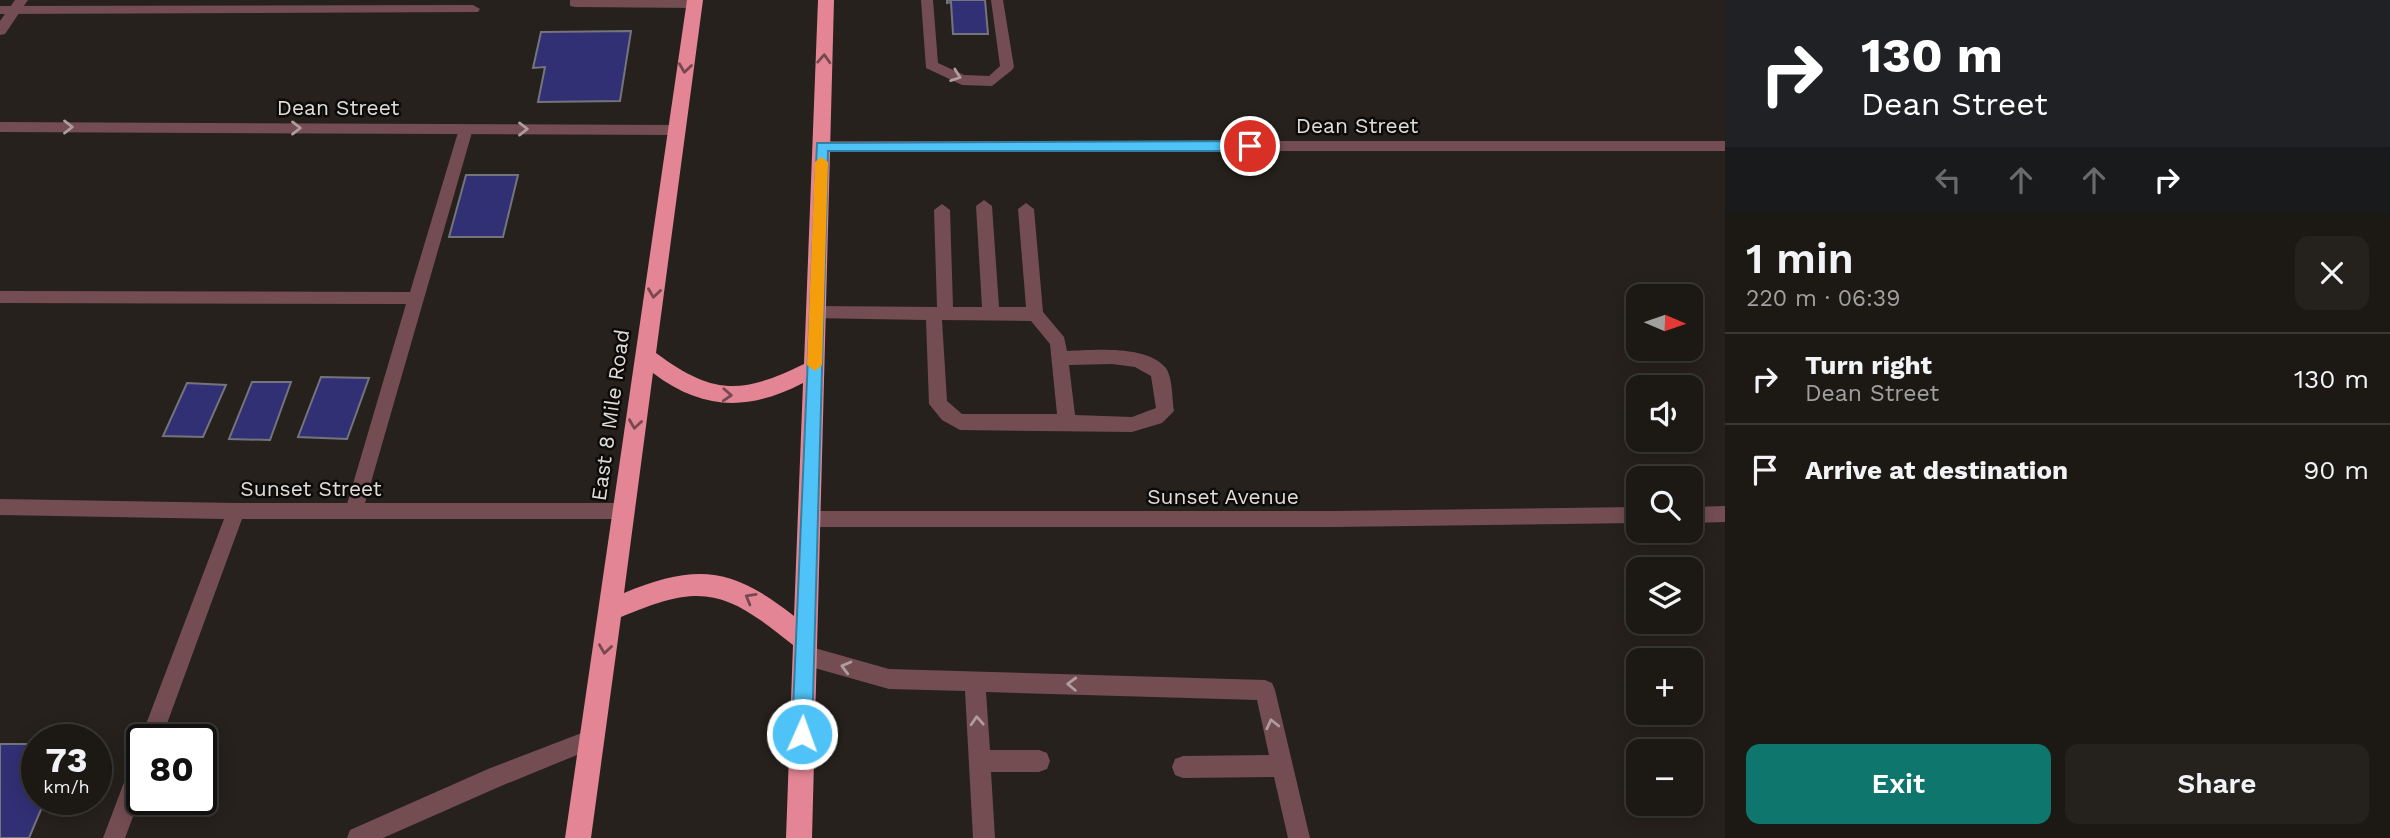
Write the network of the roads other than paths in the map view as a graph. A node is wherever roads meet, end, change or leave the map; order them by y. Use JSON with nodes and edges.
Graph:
{"nodes":[{"id":1,"x":576,"y":0,"type":"edge"},
{"id":2,"x":826,"y":0,"type":"edge"},
{"id":3,"x":927,"y":0,"type":"edge"},
{"id":4,"x":997,"y":0,"type":"edge"},
{"id":5,"x":695,"y":2,"type":"edge"},
{"id":6,"x":12,"y":7,"type":"edge"},
{"id":7,"x":473,"y":9,"type":"dead end"},
{"id":8,"x":0,"y":31,"type":"edge"},
{"id":9,"x":0,"y":127,"type":"edge"},
{"id":10,"x":466,"y":129,"type":"junction"},
{"id":11,"x":676,"y":130,"type":"junction"},
{"id":12,"x":822,"y":146,"type":"junction"},
{"id":13,"x":1725,"y":146,"type":"edge"},
{"id":14,"x":984,"y":206,"type":"dead end"},
{"id":15,"x":1026,"y":209,"type":"dead end"},
{"id":16,"x":942,"y":210,"type":"dead end"},
{"id":17,"x":0,"y":298,"type":"edge"},
{"id":18,"x":416,"y":298,"type":"junction"},
{"id":19,"x":816,"y":313,"type":"junction"},
{"id":20,"x":939,"y":314,"type":"junction"},
{"id":21,"x":991,"y":314,"type":"junction"},
{"id":22,"x":1035,"y":314,"type":"junction"},
{"id":23,"x":645,"y":356,"type":"junction"},
{"id":24,"x":1059,"y":358,"type":"junction"},
{"id":25,"x":815,"y":368,"type":"junction"},
{"id":26,"x":1067,"y":422,"type":"junction"},
{"id":27,"x":0,"y":507,"type":"edge"},
{"id":28,"x":236,"y":511,"type":"junction"},
{"id":29,"x":354,"y":511,"type":"junction"},
{"id":30,"x":622,"y":511,"type":"junction"},
{"id":31,"x":1725,"y":514,"type":"edge"},
{"id":32,"x":1626,"y":515,"type":"edge"},
{"id":33,"x":1703,"y":515,"type":"edge"},
{"id":34,"x":809,"y":519,"type":"junction"},
{"id":35,"x":610,"y":610,"type":"junction"},
{"id":36,"x":804,"y":647,"type":"junction"},
{"id":37,"x":975,"y":681,"type":"junction"},
{"id":38,"x":156,"y":724,"type":"edge"},
{"id":39,"x":592,"y":739,"type":"junction"},
{"id":40,"x":979,"y":761,"type":"junction"},
{"id":41,"x":1040,"y":761,"type":"dead end"},
{"id":42,"x":1282,"y":766,"type":"junction"},
{"id":43,"x":1183,"y":767,"type":"dead end"},
{"id":44,"x":126,"y":806,"type":"edge"},
{"id":45,"x":114,"y":838,"type":"edge"},
{"id":46,"x":358,"y":838,"type":"edge"},
{"id":47,"x":578,"y":838,"type":"edge"},
{"id":48,"x":799,"y":838,"type":"edge"},
{"id":49,"x":984,"y":838,"type":"edge"},
{"id":50,"x":1299,"y":838,"type":"edge"}],
"edges":[{"from":1,"to":5,"type":"street"},
{"from":12,"to":2,"type":"highway","one_way":true},
{"from":3,"to":4,"type":"street","one_way":true},
{"from":5,"to":11,"type":"highway","name":"East 8 Mile Road","one_way":true},
{"from":6,"to":7,"type":"street"},
{"from":6,"to":8,"type":"street"},
{"from":9,"to":10,"type":"street","name":"Dean Street","one_way":true},
{"from":10,"to":11,"type":"street","name":"Dean Street","one_way":true},
{"from":10,"to":18,"type":"street"},
{"from":11,"to":23,"type":"highway","name":"East 8 Mile Road","one_way":true},
{"from":12,"to":13,"type":"street","name":"Dean Street"},
{"from":12,"to":19,"type":"highway"},
{"from":14,"to":21,"type":"street"},
{"from":15,"to":22,"type":"street"},
{"from":16,"to":20,"type":"street"},
{"from":17,"to":18,"type":"street"},
{"from":18,"to":29,"type":"street"},
{"from":19,"to":20,"type":"street"},
{"from":19,"to":25,"type":"highway"},
{"from":20,"to":21,"type":"street"},
{"from":20,"to":26,"type":"street"},
{"from":21,"to":22,"type":"street"},
{"from":22,"to":24,"type":"street"},
{"from":23,"to":25,"type":"highway","one_way":true},
{"from":23,"to":30,"type":"highway","name":"East 8 Mile Road","one_way":true},
{"from":24,"to":26,"type":"street"},
{"from":24,"to":26,"type":"street"},
{"from":25,"to":34,"type":"highway"},
{"from":27,"to":28,"type":"street","name":"Sunset Street"},
{"from":28,"to":29,"type":"street","name":"Sunset Street"},
{"from":28,"to":38,"type":"street"},
{"from":29,"to":30,"type":"street","name":"Sunset Street"},
{"from":30,"to":35,"type":"highway","name":"East 8 Mile Road"},
{"from":31,"to":33,"type":"street"},
{"from":32,"to":34,"type":"street","name":"Sunset Avenue"},
{"from":34,"to":36,"type":"highway"},
{"from":36,"to":35,"type":"highway","one_way":true},
{"from":35,"to":39,"type":"highway","name":"East 8 Mile Road","one_way":true},
{"from":37,"to":36,"type":"street","one_way":true},
{"from":36,"to":48,"type":"highway"},
{"from":40,"to":37,"type":"street","one_way":true},
{"from":42,"to":37,"type":"street","one_way":true},
{"from":39,"to":46,"type":"street"},
{"from":39,"to":47,"type":"highway","name":"East 8 Mile Road"},
{"from":40,"to":41,"type":"street"},
{"from":40,"to":49,"type":"street"},
{"from":42,"to":43,"type":"street"},
{"from":42,"to":50,"type":"street"},
{"from":44,"to":45,"type":"street"}]}
